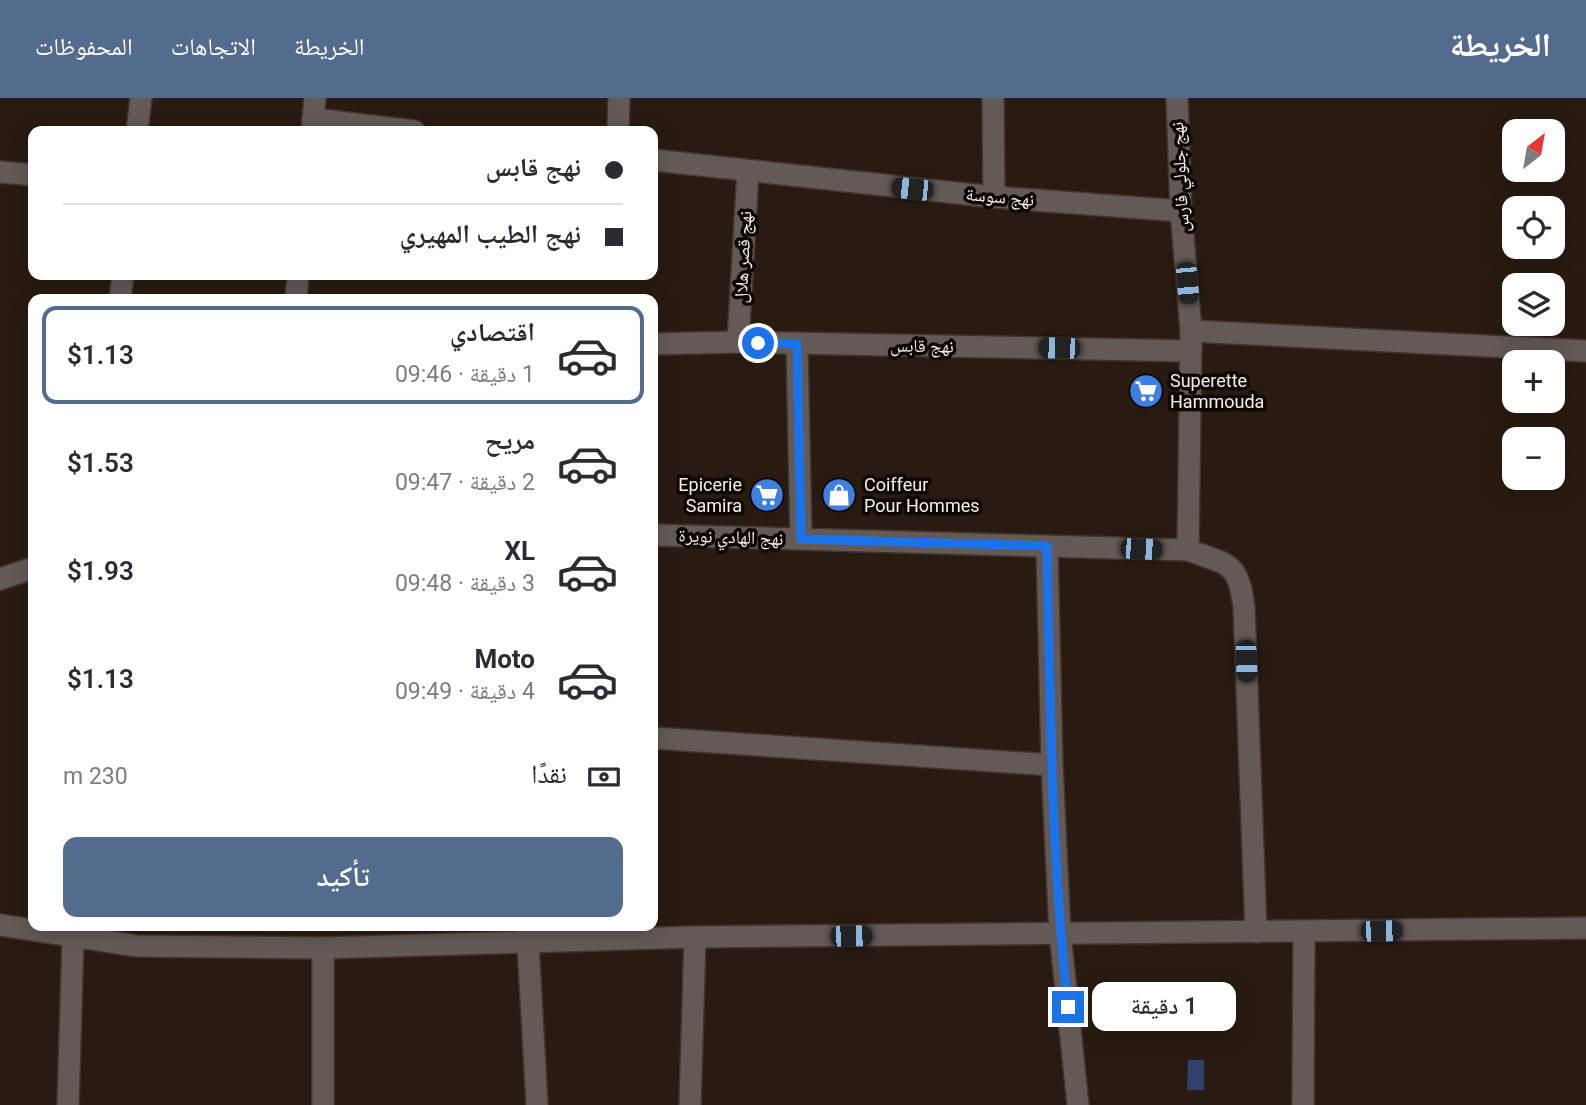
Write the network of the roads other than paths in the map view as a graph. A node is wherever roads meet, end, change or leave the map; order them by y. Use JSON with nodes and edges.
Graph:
{"nodes":[{"id":1,"x":141,"y":98,"type":"edge"},
{"id":2,"x":619,"y":98,"type":"edge"},
{"id":3,"x":993,"y":98,"type":"edge"},
{"id":4,"x":1177,"y":98,"type":"edge"},
{"id":5,"x":313,"y":116,"type":"edge"},
{"id":6,"x":138,"y":126,"type":"edge"},
{"id":7,"x":380,"y":126,"type":"edge"},
{"id":8,"x":618,"y":126,"type":"edge"},
{"id":9,"x":658,"y":161,"type":"edge"},
{"id":10,"x":748,"y":171,"type":"junction"},
{"id":11,"x":0,"y":172,"type":"edge"},
{"id":12,"x":28,"y":174,"type":"edge"},
{"id":13,"x":994,"y":197,"type":"junction"},
{"id":14,"x":1181,"y":211,"type":"junction"},
{"id":15,"x":1191,"y":341,"type":"junction"},
{"id":16,"x":738,"y":342,"type":"junction"},
{"id":17,"x":658,"y":344,"type":"edge"},
{"id":18,"x":797,"y":344,"type":"junction"},
{"id":19,"x":1586,"y":351,"type":"edge"},
{"id":20,"x":658,"y":535,"type":"edge"},
{"id":21,"x":801,"y":539,"type":"junction"},
{"id":22,"x":1047,"y":546,"type":"junction"},
{"id":23,"x":1188,"y":550,"type":"junction"},
{"id":24,"x":28,"y":570,"type":"edge"},
{"id":25,"x":0,"y":579,"type":"edge"},
{"id":26,"x":658,"y":738,"type":"edge"},
{"id":27,"x":1052,"y":765,"type":"junction"},
{"id":28,"x":0,"y":925,"type":"edge"},
{"id":29,"x":28,"y":928,"type":"edge"},
{"id":30,"x":1586,"y":928,"type":"edge"},
{"id":31,"x":75,"y":932,"type":"edge"},
{"id":32,"x":1256,"y":932,"type":"junction"},
{"id":33,"x":1304,"y":932,"type":"junction"},
{"id":34,"x":527,"y":933,"type":"edge"},
{"id":35,"x":1060,"y":933,"type":"junction"},
{"id":36,"x":695,"y":937,"type":"junction"},
{"id":37,"x":323,"y":948,"type":"junction"},
{"id":38,"x":68,"y":1105,"type":"edge"},
{"id":39,"x":323,"y":1105,"type":"edge"},
{"id":40,"x":537,"y":1105,"type":"edge"},
{"id":41,"x":690,"y":1105,"type":"edge"},
{"id":42,"x":1078,"y":1105,"type":"edge"},
{"id":43,"x":1303,"y":1105,"type":"edge"}],
"edges":[{"from":1,"to":6,"type":"street"},
{"from":2,"to":8,"type":"street"},
{"from":3,"to":13,"type":"street"},
{"from":4,"to":14,"type":"street","name":"نهج جلولي فارس"},
{"from":5,"to":7,"type":"street"},
{"from":9,"to":10,"type":"street","name":"نهج سوسة"},
{"from":10,"to":13,"type":"street","name":"نهج سوسة"},
{"from":10,"to":16,"type":"street","name":"نهج قصر هلال"},
{"from":11,"to":12,"type":"street"},
{"from":13,"to":14,"type":"street","name":"نهج سوسة"},
{"from":14,"to":15,"type":"street","name":"نهج جلولي فارس"},
{"from":15,"to":18,"type":"street","name":"نهج قابس"},
{"from":15,"to":19,"type":"street","name":"نهج قابس"},
{"from":15,"to":23,"type":"street","name":"نهج جلولي فارس"},
{"from":16,"to":17,"type":"street","name":"نهج قابس"},
{"from":16,"to":18,"type":"street","name":"نهج قابس"},
{"from":18,"to":21,"type":"street"},
{"from":20,"to":21,"type":"street","name":"نهج الهادي نويرة"},
{"from":21,"to":22,"type":"street","name":"نهج الهادي نويرة"},
{"from":22,"to":23,"type":"street","name":"نهج الهادي نويرة"},
{"from":22,"to":27,"type":"street"},
{"from":23,"to":32,"type":"street","name":"نهج الهادي نويرة"},
{"from":24,"to":25,"type":"street"},
{"from":26,"to":27,"type":"street"},
{"from":27,"to":35,"type":"street"},
{"from":28,"to":29,"type":"street"},
{"from":30,"to":33,"type":"street"},
{"from":31,"to":37,"type":"street"},
{"from":31,"to":38,"type":"street"},
{"from":32,"to":33,"type":"street"},
{"from":32,"to":35,"type":"street"},
{"from":33,"to":43,"type":"street"},
{"from":34,"to":36,"type":"street"},
{"from":34,"to":37,"type":"street"},
{"from":34,"to":40,"type":"street"},
{"from":35,"to":36,"type":"street"},
{"from":35,"to":42,"type":"street"},
{"from":36,"to":41,"type":"street"},
{"from":37,"to":39,"type":"street"}]}
